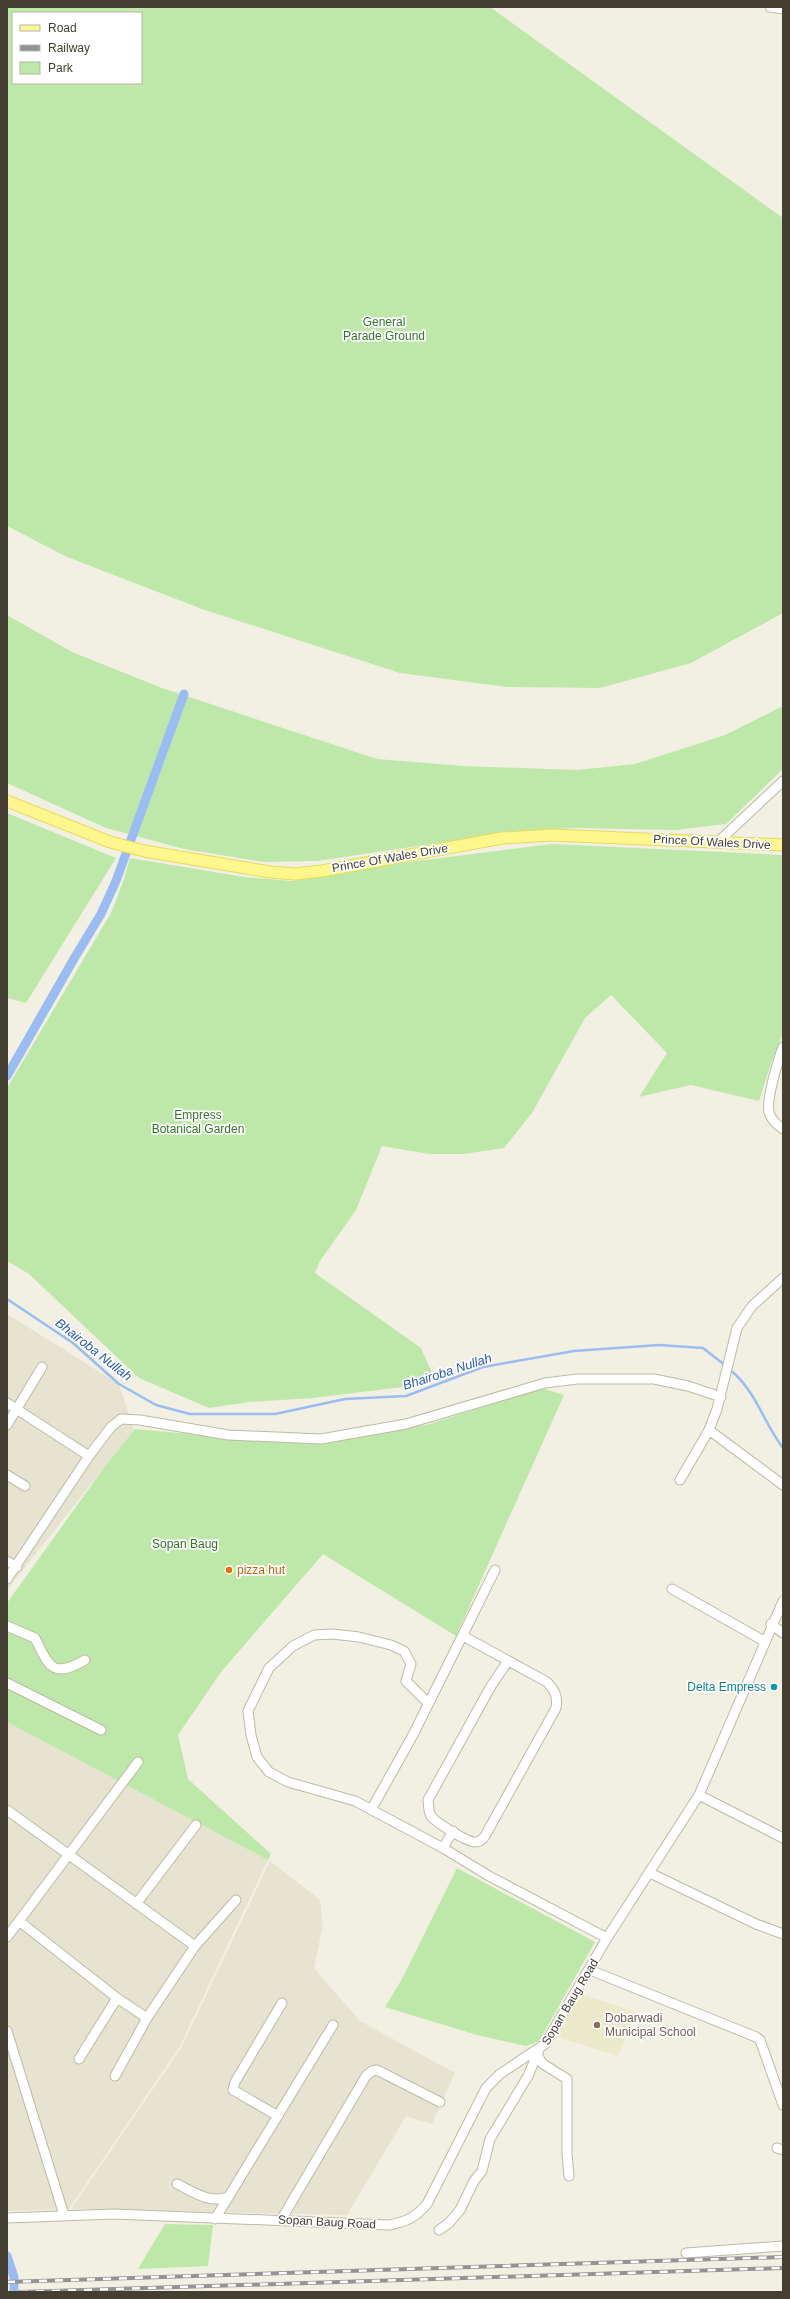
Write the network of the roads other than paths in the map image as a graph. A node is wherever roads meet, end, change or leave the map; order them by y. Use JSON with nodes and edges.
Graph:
{"nodes":[{"id":1,"x":770,"y":7,"type":"edge"},
{"id":2,"x":783,"y":9,"type":"edge"},
{"id":3,"x":783,"y":781,"type":"edge"},
{"id":4,"x":7,"y":801,"type":"edge"},
{"id":5,"x":719,"y":841,"type":"junction"},
{"id":6,"x":783,"y":845,"type":"edge"},
{"id":7,"x":783,"y":1047,"type":"edge"},
{"id":8,"x":783,"y":1129,"type":"edge"},
{"id":9,"x":783,"y":1278,"type":"edge"},
{"id":10,"x":42,"y":1367,"type":"dead end"},
{"id":11,"x":721,"y":1397,"type":"junction"},
{"id":12,"x":7,"y":1403,"type":"edge"},
{"id":13,"x":16,"y":1409,"type":"junction"},
{"id":14,"x":7,"y":1424,"type":"edge"},
{"id":15,"x":709,"y":1430,"type":"junction"},
{"id":16,"x":89,"y":1456,"type":"junction"},
{"id":17,"x":7,"y":1475,"type":"edge"},
{"id":18,"x":680,"y":1480,"type":"dead end"},
{"id":19,"x":783,"y":1485,"type":"edge"},
{"id":20,"x":25,"y":1486,"type":"dead end"},
{"id":21,"x":7,"y":1561,"type":"edge"},
{"id":22,"x":17,"y":1567,"type":"junction"},
{"id":23,"x":495,"y":1570,"type":"dead end"},
{"id":24,"x":7,"y":1579,"type":"edge"},
{"id":25,"x":672,"y":1589,"type":"dead end"},
{"id":26,"x":783,"y":1601,"type":"edge"},
{"id":27,"x":771,"y":1624,"type":"junction"},
{"id":28,"x":7,"y":1626,"type":"edge"},
{"id":29,"x":783,"y":1633,"type":"edge"},
{"id":30,"x":463,"y":1636,"type":"junction"},
{"id":31,"x":764,"y":1641,"type":"junction"},
{"id":32,"x":85,"y":1660,"type":"dead end"},
{"id":33,"x":508,"y":1661,"type":"junction"},
{"id":34,"x":7,"y":1683,"type":"edge"},
{"id":35,"x":428,"y":1703,"type":"junction"},
{"id":36,"x":101,"y":1730,"type":"dead end"},
{"id":37,"x":138,"y":1762,"type":"dead end"},
{"id":38,"x":699,"y":1795,"type":"junction"},
{"id":39,"x":7,"y":1810,"type":"edge"},
{"id":40,"x":371,"y":1810,"type":"junction"},
{"id":41,"x":196,"y":1825,"type":"dead end"},
{"id":42,"x":453,"y":1831,"type":"junction"},
{"id":43,"x":783,"y":1838,"type":"edge"},
{"id":44,"x":443,"y":1848,"type":"junction"},
{"id":45,"x":69,"y":1854,"type":"junction"},
{"id":46,"x":650,"y":1873,"type":"junction"},
{"id":47,"x":236,"y":1900,"type":"dead end"},
{"id":48,"x":136,"y":1904,"type":"junction"},
{"id":49,"x":19,"y":1921,"type":"junction"},
{"id":50,"x":783,"y":1934,"type":"edge"},
{"id":51,"x":7,"y":1937,"type":"edge"},
{"id":52,"x":607,"y":1938,"type":"junction"},
{"id":53,"x":195,"y":1946,"type":"junction"},
{"id":54,"x":590,"y":1970,"type":"junction"},
{"id":55,"x":117,"y":1998,"type":"junction"},
{"id":56,"x":282,"y":2003,"type":"dead end"},
{"id":57,"x":147,"y":2018,"type":"junction"},
{"id":58,"x":333,"y":2025,"type":"dead end"},
{"id":59,"x":7,"y":2031,"type":"edge"},
{"id":60,"x":538,"y":2053,"type":"junction"},
{"id":61,"x":79,"y":2059,"type":"dead end"},
{"id":62,"x":115,"y":2076,"type":"dead end"},
{"id":63,"x":440,"y":2102,"type":"dead end"},
{"id":64,"x":783,"y":2105,"type":"edge"},
{"id":65,"x":278,"y":2116,"type":"junction"},
{"id":66,"x":570,"y":2176,"type":"dead end"},
{"id":67,"x":178,"y":2184,"type":"dead end"},
{"id":68,"x":228,"y":2197,"type":"junction"},
{"id":69,"x":64,"y":2215,"type":"junction"},
{"id":70,"x":7,"y":2218,"type":"edge"},
{"id":71,"x":215,"y":2219,"type":"junction"},
{"id":72,"x":281,"y":2220,"type":"junction"},
{"id":73,"x":439,"y":2230,"type":"dead end"},
{"id":74,"x":783,"y":2246,"type":"edge"},
{"id":75,"x":686,"y":2253,"type":"dead end"}],
"edges":[{"from":1,"to":2,"type":"street"},
{"from":3,"to":5,"type":"street"},
{"from":4,"to":5,"type":"main road","name":"Prince Of Wales Drive"},
{"from":5,"to":6,"type":"main road","name":"Prince Of Wales Drive"},
{"from":7,"to":8,"type":"street"},
{"from":9,"to":11,"type":"street"},
{"from":10,"to":13,"type":"street"},
{"from":11,"to":15,"type":"street"},
{"from":11,"to":16,"type":"street"},
{"from":12,"to":13,"type":"street"},
{"from":13,"to":14,"type":"street"},
{"from":13,"to":16,"type":"street"},
{"from":15,"to":18,"type":"street"},
{"from":15,"to":19,"type":"street"},
{"from":16,"to":22,"type":"street"},
{"from":17,"to":20,"type":"street"},
{"from":21,"to":22,"type":"street"},
{"from":22,"to":24,"type":"street"},
{"from":23,"to":30,"type":"street"},
{"from":25,"to":31,"type":"street"},
{"from":26,"to":27,"type":"street","name":"Sopan Baug Road"},
{"from":27,"to":29,"type":"street"},
{"from":27,"to":31,"type":"street","name":"Sopan Baug Road"},
{"from":28,"to":32,"type":"street"},
{"from":30,"to":33,"type":"street"},
{"from":30,"to":35,"type":"street"},
{"from":31,"to":38,"type":"street","name":"Sopan Baug Road"},
{"from":33,"to":42,"type":"street"},
{"from":33,"to":42,"type":"street"},
{"from":34,"to":36,"type":"street"},
{"from":35,"to":40,"type":"street"},
{"from":35,"to":40,"type":"street"},
{"from":37,"to":45,"type":"street"},
{"from":38,"to":43,"type":"street"},
{"from":38,"to":46,"type":"street","name":"Sopan Baug Road"},
{"from":39,"to":45,"type":"street"},
{"from":40,"to":44,"type":"street"},
{"from":41,"to":48,"type":"street"},
{"from":42,"to":44,"type":"street"},
{"from":44,"to":52,"type":"street"},
{"from":45,"to":48,"type":"street"},
{"from":45,"to":49,"type":"street"},
{"from":46,"to":50,"type":"street"},
{"from":46,"to":52,"type":"street","name":"Sopan Baug Road"},
{"from":47,"to":53,"type":"street"},
{"from":48,"to":53,"type":"street"},
{"from":49,"to":51,"type":"street"},
{"from":49,"to":55,"type":"street"},
{"from":52,"to":54,"type":"street","name":"Sopan Baug Road"},
{"from":53,"to":57,"type":"street"},
{"from":54,"to":60,"type":"street","name":"Sopan Baug Road"},
{"from":54,"to":64,"type":"street"},
{"from":55,"to":57,"type":"street"},
{"from":55,"to":61,"type":"street"},
{"from":56,"to":65,"type":"street"},
{"from":57,"to":62,"type":"street"},
{"from":58,"to":65,"type":"street"},
{"from":59,"to":69,"type":"street"},
{"from":60,"to":66,"type":"street"},
{"from":60,"to":72,"type":"street","name":"Sopan Baug Road"},
{"from":60,"to":73,"type":"street"},
{"from":63,"to":72,"type":"street"},
{"from":65,"to":68,"type":"street"},
{"from":67,"to":68,"type":"street"},
{"from":68,"to":71,"type":"street"},
{"from":69,"to":70,"type":"street","name":"Sopan Baug Road"},
{"from":69,"to":71,"type":"street","name":"Sopan Baug Road"},
{"from":71,"to":72,"type":"street","name":"Sopan Baug Road"},
{"from":74,"to":75,"type":"street"}]}
